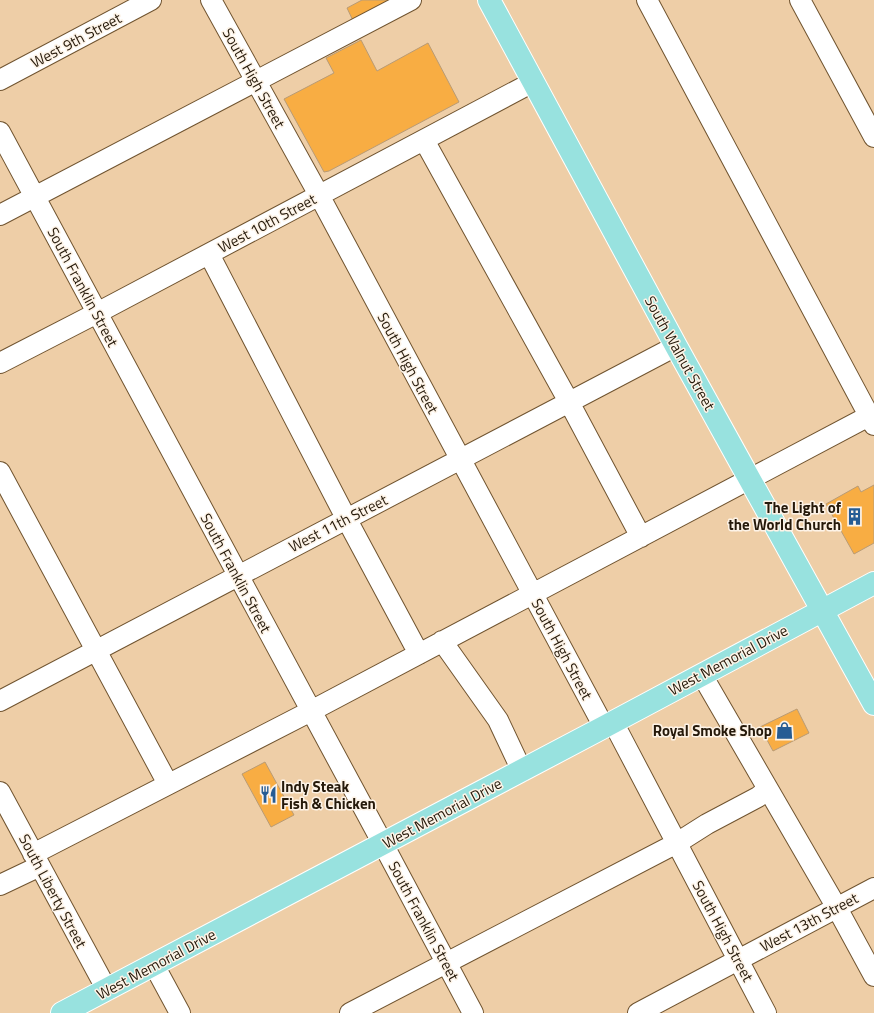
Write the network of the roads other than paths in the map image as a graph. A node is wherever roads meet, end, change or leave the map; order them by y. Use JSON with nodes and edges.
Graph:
{"nodes":[{"id":1,"x":151,"y":0,"type":"edge"},
{"id":2,"x":211,"y":0,"type":"edge"},
{"id":3,"x":411,"y":0,"type":"edge"},
{"id":4,"x":489,"y":0,"type":"edge"},
{"id":5,"x":647,"y":0,"type":"edge"},
{"id":6,"x":800,"y":0,"type":"edge"},
{"id":7,"x":0,"y":80,"type":"edge"},
{"id":8,"x":257,"y":82,"type":"junction"},
{"id":9,"x":533,"y":82,"type":"junction"},
{"id":10,"x":0,"y":132,"type":"edge"},
{"id":11,"x":874,"y":137,"type":"edge"},
{"id":12,"x":424,"y":140,"type":"junction"},
{"id":13,"x":319,"y":195,"type":"junction"},
{"id":14,"x":35,"y":197,"type":"junction"},
{"id":15,"x":0,"y":215,"type":"edge"},
{"id":16,"x":209,"y":254,"type":"junction"},
{"id":17,"x":97,"y":313,"type":"junction"},
{"id":18,"x":676,"y":346,"type":"junction"},
{"id":19,"x":0,"y":363,"type":"edge"},
{"id":20,"x":569,"y":402,"type":"junction"},
{"id":21,"x":872,"y":421,"type":"edge"},
{"id":22,"x":460,"y":459,"type":"junction"},
{"id":23,"x":0,"y":472,"type":"edge"},
{"id":24,"x":749,"y":479,"type":"junction"},
{"id":25,"x":346,"y":518,"type":"junction"},
{"id":26,"x":641,"y":537,"type":"junction"},
{"id":27,"x":238,"y":575,"type":"junction"},
{"id":28,"x":874,"y":583,"type":"edge"},
{"id":29,"x":532,"y":594,"type":"junction"},
{"id":30,"x":822,"y":610,"type":"junction"},
{"id":31,"x":442,"y":641,"type":"junction"},
{"id":32,"x":96,"y":650,"type":"junction"},
{"id":33,"x":419,"y":654,"type":"junction"},
{"id":34,"x":702,"y":675,"type":"junction"},
{"id":35,"x":0,"y":700,"type":"edge"},
{"id":36,"x":874,"y":704,"type":"edge"},
{"id":37,"x":311,"y":711,"type":"junction"},
{"id":38,"x":608,"y":725,"type":"junction"},
{"id":39,"x":522,"y":771,"type":"junction"},
{"id":40,"x":168,"y":784,"type":"junction"},
{"id":41,"x":768,"y":789,"type":"junction"},
{"id":42,"x":0,"y":792,"type":"edge"},
{"id":43,"x":677,"y":843,"type":"junction"},
{"id":44,"x":383,"y":844,"type":"junction"},
{"id":45,"x":36,"y":860,"type":"junction"},
{"id":46,"x":0,"y":885,"type":"edge"},
{"id":47,"x":874,"y":888,"type":"edge"},
{"id":48,"x":837,"y":908,"type":"junction"},
{"id":49,"x":738,"y":960,"type":"junction"},
{"id":50,"x":446,"y":963,"type":"junction"},
{"id":51,"x":154,"y":965,"type":"junction"},
{"id":52,"x":874,"y":976,"type":"edge"},
{"id":53,"x":106,"y":990,"type":"junction"},
{"id":54,"x":62,"y":1013,"type":"edge"},
{"id":55,"x":180,"y":1013,"type":"edge"},
{"id":56,"x":350,"y":1013,"type":"edge"},
{"id":57,"x":473,"y":1013,"type":"edge"},
{"id":58,"x":638,"y":1013,"type":"edge"},
{"id":59,"x":766,"y":1013,"type":"edge"}],
"edges":[{"from":1,"to":7,"type":"street","name":"West 9th Street"},
{"from":2,"to":8,"type":"street","name":"South High Street"},
{"from":3,"to":8,"type":"street"},
{"from":4,"to":9,"type":"main road","name":"South Walnut Street"},
{"from":5,"to":21,"type":"street"},
{"from":6,"to":11,"type":"street"},
{"from":8,"to":13,"type":"street","name":"South High Street"},
{"from":8,"to":14,"type":"street"},
{"from":9,"to":12,"type":"street","name":"West 10th Street"},
{"from":9,"to":18,"type":"main road","name":"South Walnut Street"},
{"from":10,"to":14,"type":"street","name":"South Franklin Street"},
{"from":12,"to":13,"type":"street","name":"West 10th Street"},
{"from":12,"to":20,"type":"street"},
{"from":13,"to":16,"type":"street","name":"West 10th Street"},
{"from":13,"to":22,"type":"street","name":"South High Street"},
{"from":14,"to":15,"type":"street"},
{"from":14,"to":17,"type":"street","name":"South Franklin Street"},
{"from":16,"to":17,"type":"street","name":"West 10th Street"},
{"from":16,"to":25,"type":"street"},
{"from":17,"to":19,"type":"street","name":"West 10th Street"},
{"from":17,"to":27,"type":"street","name":"South Franklin Street"},
{"from":18,"to":20,"type":"street","name":"West 11th Street"},
{"from":18,"to":24,"type":"main road","name":"South Walnut Street"},
{"from":20,"to":22,"type":"street","name":"West 11th Street"},
{"from":20,"to":26,"type":"street"},
{"from":21,"to":24,"type":"street"},
{"from":22,"to":25,"type":"street","name":"West 11th Street"},
{"from":22,"to":29,"type":"street","name":"South High Street"},
{"from":23,"to":32,"type":"street"},
{"from":24,"to":26,"type":"street"},
{"from":24,"to":30,"type":"main road","name":"South Walnut Street"},
{"from":25,"to":27,"type":"street","name":"West 11th Street"},
{"from":25,"to":33,"type":"street"},
{"from":26,"to":29,"type":"street"},
{"from":27,"to":32,"type":"street","name":"West 11th Street"},
{"from":27,"to":37,"type":"street","name":"South Franklin Street"},
{"from":28,"to":30,"type":"main road","name":"West Memorial Drive"},
{"from":29,"to":31,"type":"street"},
{"from":29,"to":38,"type":"street","name":"South High Street"},
{"from":30,"to":34,"type":"main road","name":"West Memorial Drive"},
{"from":30,"to":36,"type":"main road","name":"South Walnut Street"},
{"from":31,"to":33,"type":"street"},
{"from":31,"to":39,"type":"street"},
{"from":32,"to":35,"type":"street","name":"West 11th Street"},
{"from":32,"to":40,"type":"street"},
{"from":33,"to":37,"type":"street"},
{"from":34,"to":38,"type":"main road","name":"West Memorial Drive"},
{"from":34,"to":41,"type":"street"},
{"from":37,"to":40,"type":"street"},
{"from":37,"to":44,"type":"street","name":"South Franklin Street"},
{"from":38,"to":39,"type":"main road","name":"West Memorial Drive"},
{"from":38,"to":43,"type":"street","name":"South High Street"},
{"from":39,"to":44,"type":"main road","name":"West Memorial Drive"},
{"from":40,"to":45,"type":"street"},
{"from":41,"to":43,"type":"street"},
{"from":41,"to":48,"type":"street"},
{"from":42,"to":45,"type":"street","name":"South Liberty Street"},
{"from":43,"to":49,"type":"street","name":"South High Street"},
{"from":43,"to":50,"type":"street"},
{"from":44,"to":50,"type":"street","name":"South Franklin Street"},
{"from":44,"to":51,"type":"main road","name":"West Memorial Drive"},
{"from":45,"to":46,"type":"street"},
{"from":45,"to":53,"type":"street","name":"South Liberty Street"},
{"from":47,"to":48,"type":"street","name":"West 13th Street"},
{"from":48,"to":49,"type":"street","name":"West 13th Street"},
{"from":48,"to":52,"type":"street"},
{"from":49,"to":58,"type":"street","name":"West 13th Street"},
{"from":49,"to":59,"type":"street","name":"South High Street"},
{"from":50,"to":56,"type":"street"},
{"from":50,"to":57,"type":"street","name":"South Franklin Street"},
{"from":51,"to":53,"type":"main road","name":"West Memorial Drive"},
{"from":51,"to":55,"type":"street"},
{"from":53,"to":54,"type":"main road","name":"West Memorial Drive"}]}
